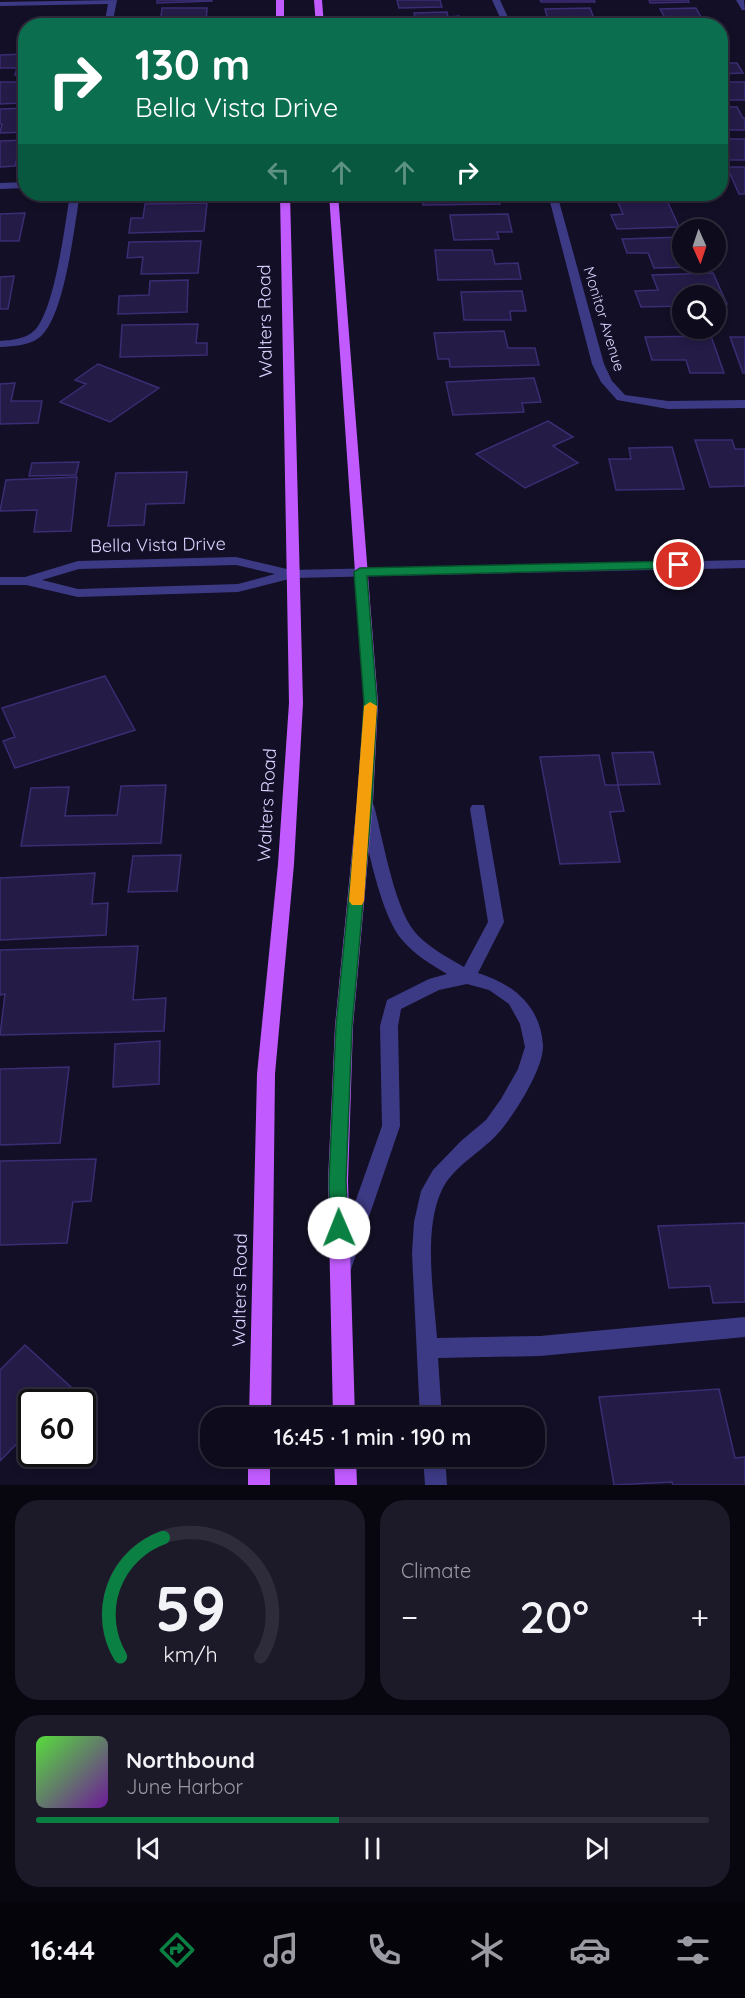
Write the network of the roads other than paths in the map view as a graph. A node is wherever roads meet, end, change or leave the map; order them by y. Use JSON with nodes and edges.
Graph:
{"nodes":[{"id":1,"x":280,"y":0,"type":"edge"},
{"id":2,"x":318,"y":0,"type":"edge"},
{"id":3,"x":496,"y":0,"type":"edge"},
{"id":4,"x":740,"y":0,"type":"edge"},
{"id":5,"x":113,"y":1,"type":"edge"},
{"id":6,"x":0,"y":4,"type":"edge"},
{"id":7,"x":745,"y":8,"type":"edge"},
{"id":8,"x":110,"y":18,"type":"edge"},
{"id":9,"x":280,"y":18,"type":"edge"},
{"id":10,"x":319,"y":18,"type":"edge"},
{"id":11,"x":504,"y":18,"type":"edge"},
{"id":12,"x":18,"y":185,"type":"edge"},
{"id":13,"x":0,"y":186,"type":"edge"},
{"id":14,"x":74,"y":201,"type":"edge"},
{"id":15,"x":285,"y":201,"type":"edge"},
{"id":16,"x":334,"y":201,"type":"edge"},
{"id":17,"x":554,"y":201,"type":"edge"},
{"id":18,"x":0,"y":344,"type":"edge"},
{"id":19,"x":745,"y":404,"type":"edge"},
{"id":20,"x":745,"y":564,"type":"edge"},
{"id":21,"x":360,"y":572,"type":"junction"},
{"id":22,"x":293,"y":574,"type":"junction"},
{"id":23,"x":26,"y":580,"type":"junction"},
{"id":24,"x":0,"y":581,"type":"edge"},
{"id":25,"x":365,"y":802,"type":"junction"},
{"id":26,"x":478,"y":808,"type":"dead end"},
{"id":27,"x":467,"y":977,"type":"junction"},
{"id":28,"x":340,"y":1275,"type":"junction"},
{"id":29,"x":745,"y":1327,"type":"edge"},
{"id":30,"x":426,"y":1348,"type":"junction"},
{"id":31,"x":260,"y":1407,"type":"edge"},
{"id":32,"x":344,"y":1407,"type":"edge"},
{"id":33,"x":430,"y":1407,"type":"edge"},
{"id":34,"x":260,"y":1467,"type":"edge"},
{"id":35,"x":345,"y":1467,"type":"edge"},
{"id":36,"x":435,"y":1467,"type":"edge"},
{"id":37,"x":259,"y":1485,"type":"edge"},
{"id":38,"x":346,"y":1485,"type":"edge"},
{"id":39,"x":436,"y":1485,"type":"edge"}],
"edges":[{"from":1,"to":9,"type":"main road"},
{"from":2,"to":10,"type":"main road"},
{"from":3,"to":11,"type":"street"},
{"from":4,"to":7,"type":"street"},
{"from":5,"to":6,"type":"street"},
{"from":5,"to":8,"type":"street"},
{"from":12,"to":13,"type":"street"},
{"from":14,"to":18,"type":"street"},
{"from":15,"to":22,"type":"main road","name":"Walters Road"},
{"from":16,"to":21,"type":"main road"},
{"from":17,"to":19,"type":"street","name":"Monitor Avenue"},
{"from":20,"to":21,"type":"street","name":"Bella Vista Drive"},
{"from":21,"to":22,"type":"street","name":"Bella Vista Drive"},
{"from":21,"to":25,"type":"main road"},
{"from":22,"to":23,"type":"street","name":"Bella Vista Drive"},
{"from":22,"to":23,"type":"street","name":"Bella Vista Drive"},
{"from":22,"to":31,"type":"main road","name":"Walters Road"},
{"from":23,"to":24,"type":"street","name":"Bella Vista Drive"},
{"from":25,"to":27,"type":"street"},
{"from":25,"to":28,"type":"main road"},
{"from":26,"to":27,"type":"street"},
{"from":27,"to":28,"type":"street"},
{"from":27,"to":30,"type":"street"},
{"from":28,"to":32,"type":"main road"},
{"from":29,"to":30,"type":"street"},
{"from":30,"to":33,"type":"street"},
{"from":34,"to":37,"type":"main road"},
{"from":35,"to":38,"type":"main road"},
{"from":36,"to":39,"type":"street"}]}
